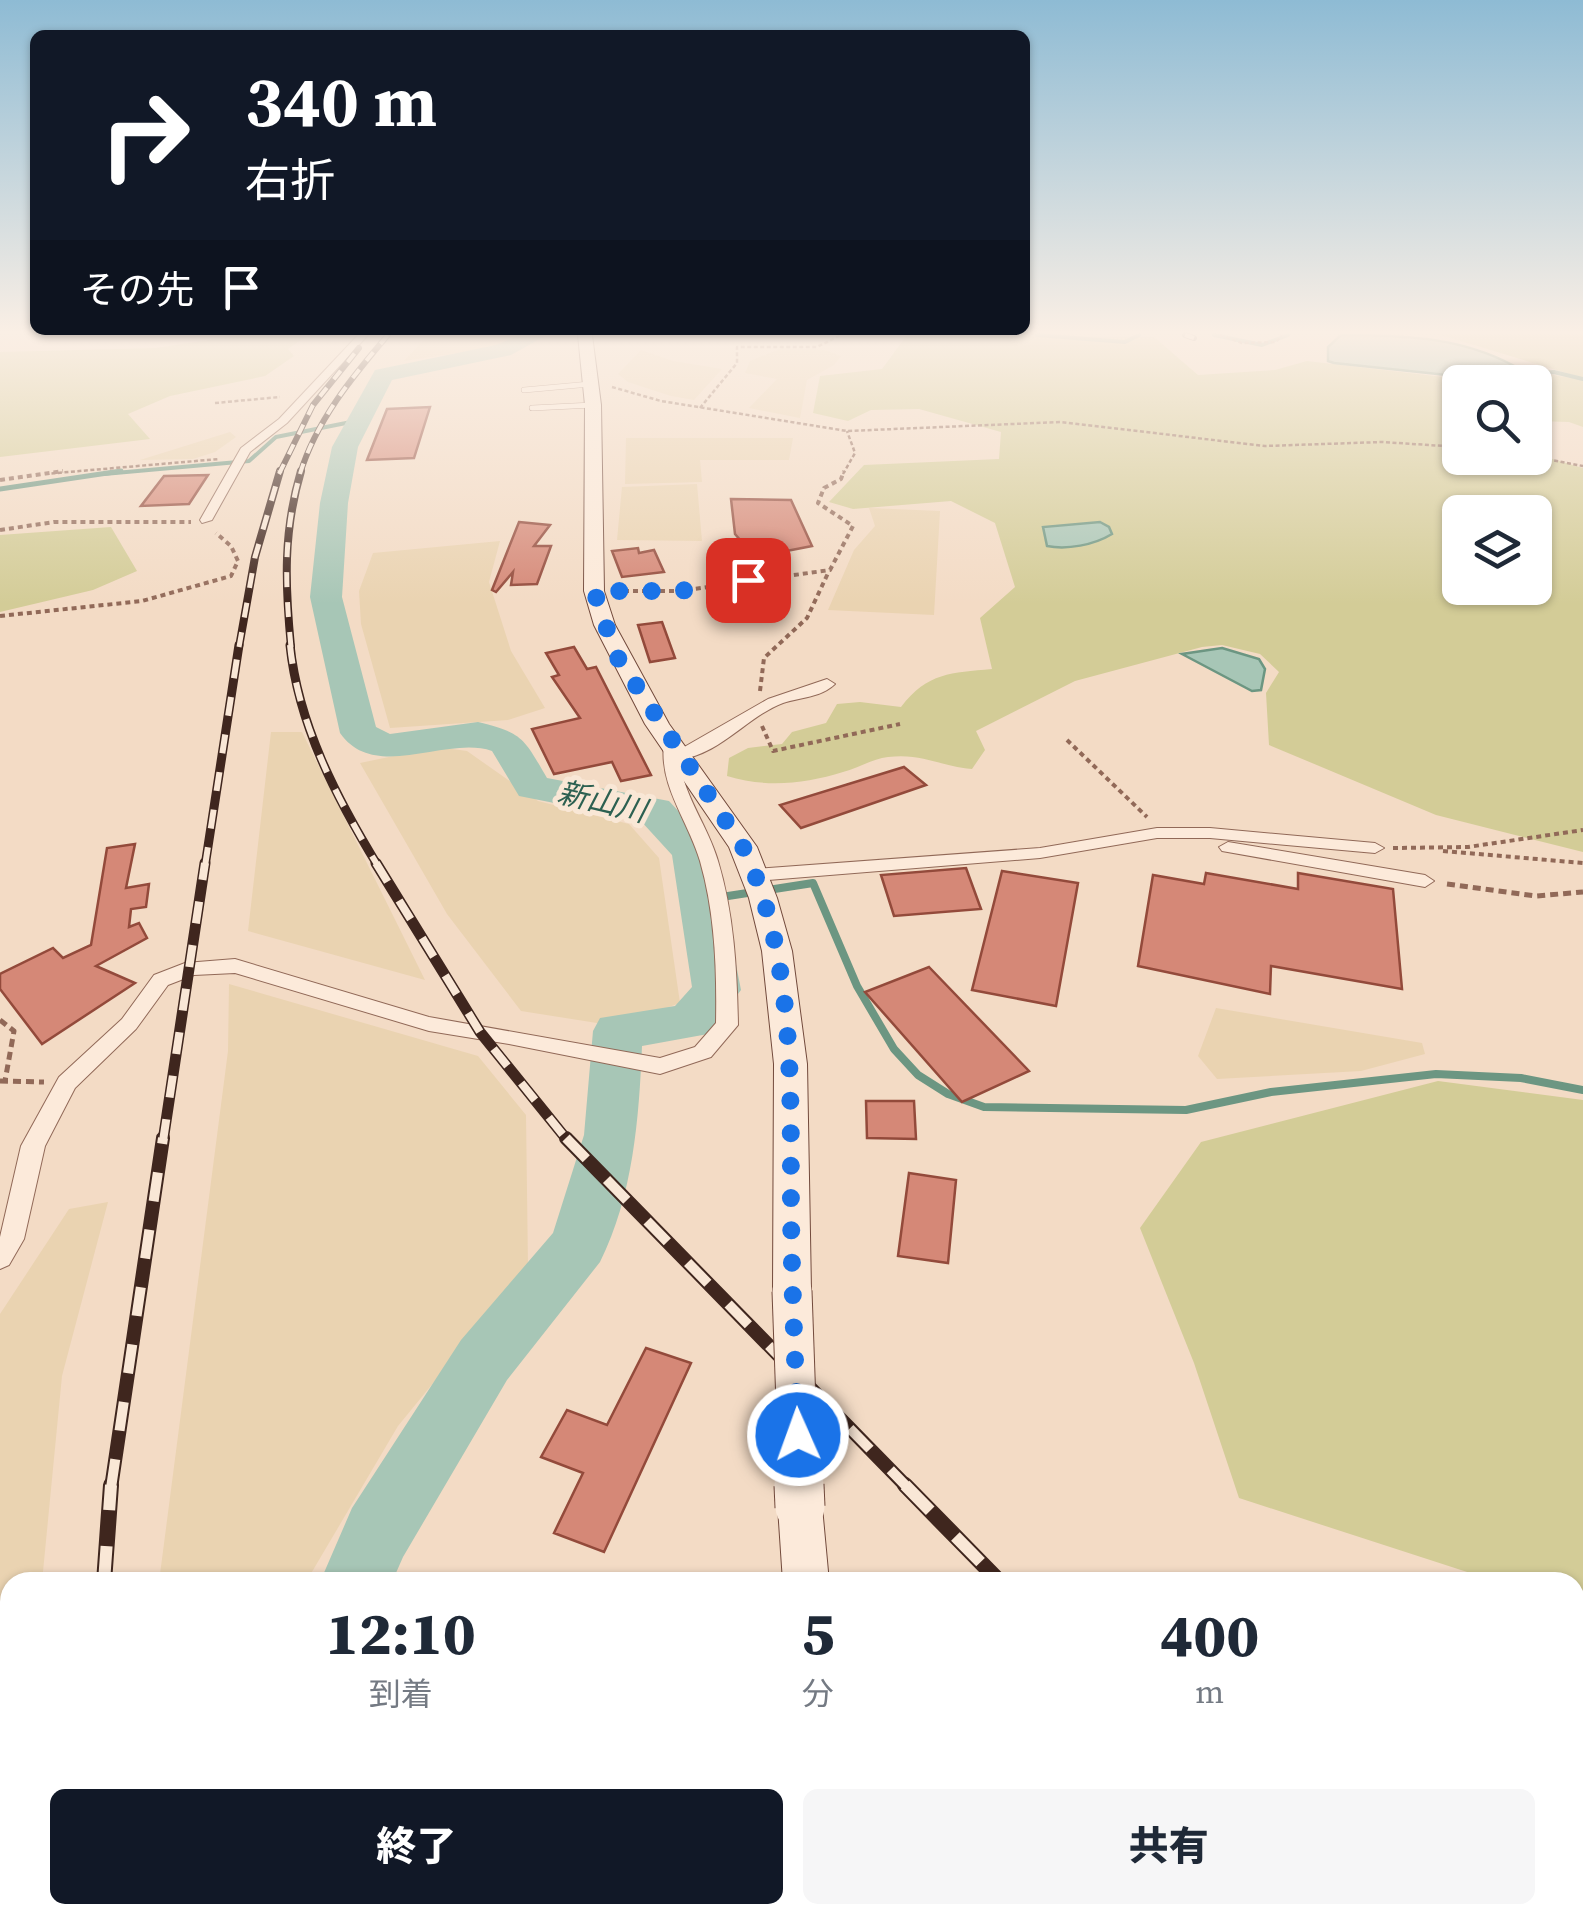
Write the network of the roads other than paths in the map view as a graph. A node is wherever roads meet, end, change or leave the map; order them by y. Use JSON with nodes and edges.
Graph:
{"nodes":[{"id":1,"x":274,"y":425,"type":"edge"},
{"id":2,"x":592,"y":425,"type":"edge"},
{"id":3,"x":206,"y":520,"type":"road end"},
{"id":4,"x":827,"y":684,"type":"dead end"},
{"id":5,"x":677,"y":749,"type":"junction"},
{"id":6,"x":1157,"y":833,"type":"junction"},
{"id":7,"x":1376,"y":848,"type":"road end"},
{"id":8,"x":756,"y":875,"type":"junction"},
{"id":9,"x":1425,"y":881,"type":"road end"},
{"id":10,"x":0,"y":1258,"type":"edge"},
{"id":11,"x":805,"y":1572,"type":"edge"}],
"edges":[{"from":1,"to":3,"type":"street"},
{"from":2,"to":5,"type":"main road"},
{"from":4,"to":5,"type":"street"},
{"from":5,"to":8,"type":"main road"},
{"from":5,"to":10,"type":"street"},
{"from":6,"to":7,"type":"street"},
{"from":6,"to":8,"type":"street"},
{"from":6,"to":9,"type":"street"},
{"from":8,"to":11,"type":"main road","bridge":true}]}
